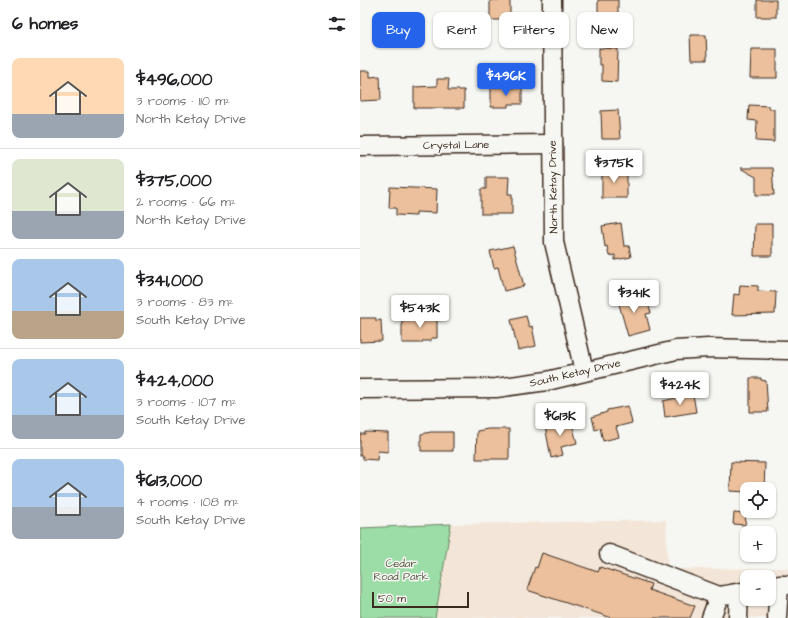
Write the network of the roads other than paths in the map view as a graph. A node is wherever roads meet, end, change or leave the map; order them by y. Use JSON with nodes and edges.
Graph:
{"nodes":[{"id":1,"x":552,"y":0,"type":"edge"},
{"id":2,"x":552,"y":144,"type":"junction"},
{"id":3,"x":360,"y":146,"type":"edge"},
{"id":4,"x":788,"y":350,"type":"edge"},
{"id":5,"x":584,"y":371,"type":"junction"},
{"id":6,"x":360,"y":389,"type":"edge"},
{"id":7,"x":609,"y":554,"type":"dead end"},
{"id":8,"x":779,"y":585,"type":"edge"},
{"id":9,"x":740,"y":592,"type":"edge"},
{"id":10,"x":719,"y":596,"type":"junction"},
{"id":11,"x":740,"y":606,"type":"edge"},
{"id":12,"x":711,"y":618,"type":"edge"},
{"id":13,"x":738,"y":618,"type":"edge"},
{"id":14,"x":778,"y":618,"type":"edge"}],
"edges":[{"from":1,"to":2,"type":"street","name":"North Ketay Drive"},
{"from":2,"to":3,"type":"street","name":"Crystal Lane"},
{"from":2,"to":5,"type":"street","name":"North Ketay Drive"},
{"from":4,"to":5,"type":"street","name":"South Ketay Drive"},
{"from":5,"to":6,"type":"street","name":"South Ketay Drive"},
{"from":7,"to":10,"type":"street"},
{"from":8,"to":14,"type":"street"},
{"from":9,"to":10,"type":"street"},
{"from":10,"to":12,"type":"street"},
{"from":11,"to":13,"type":"street"}]}
